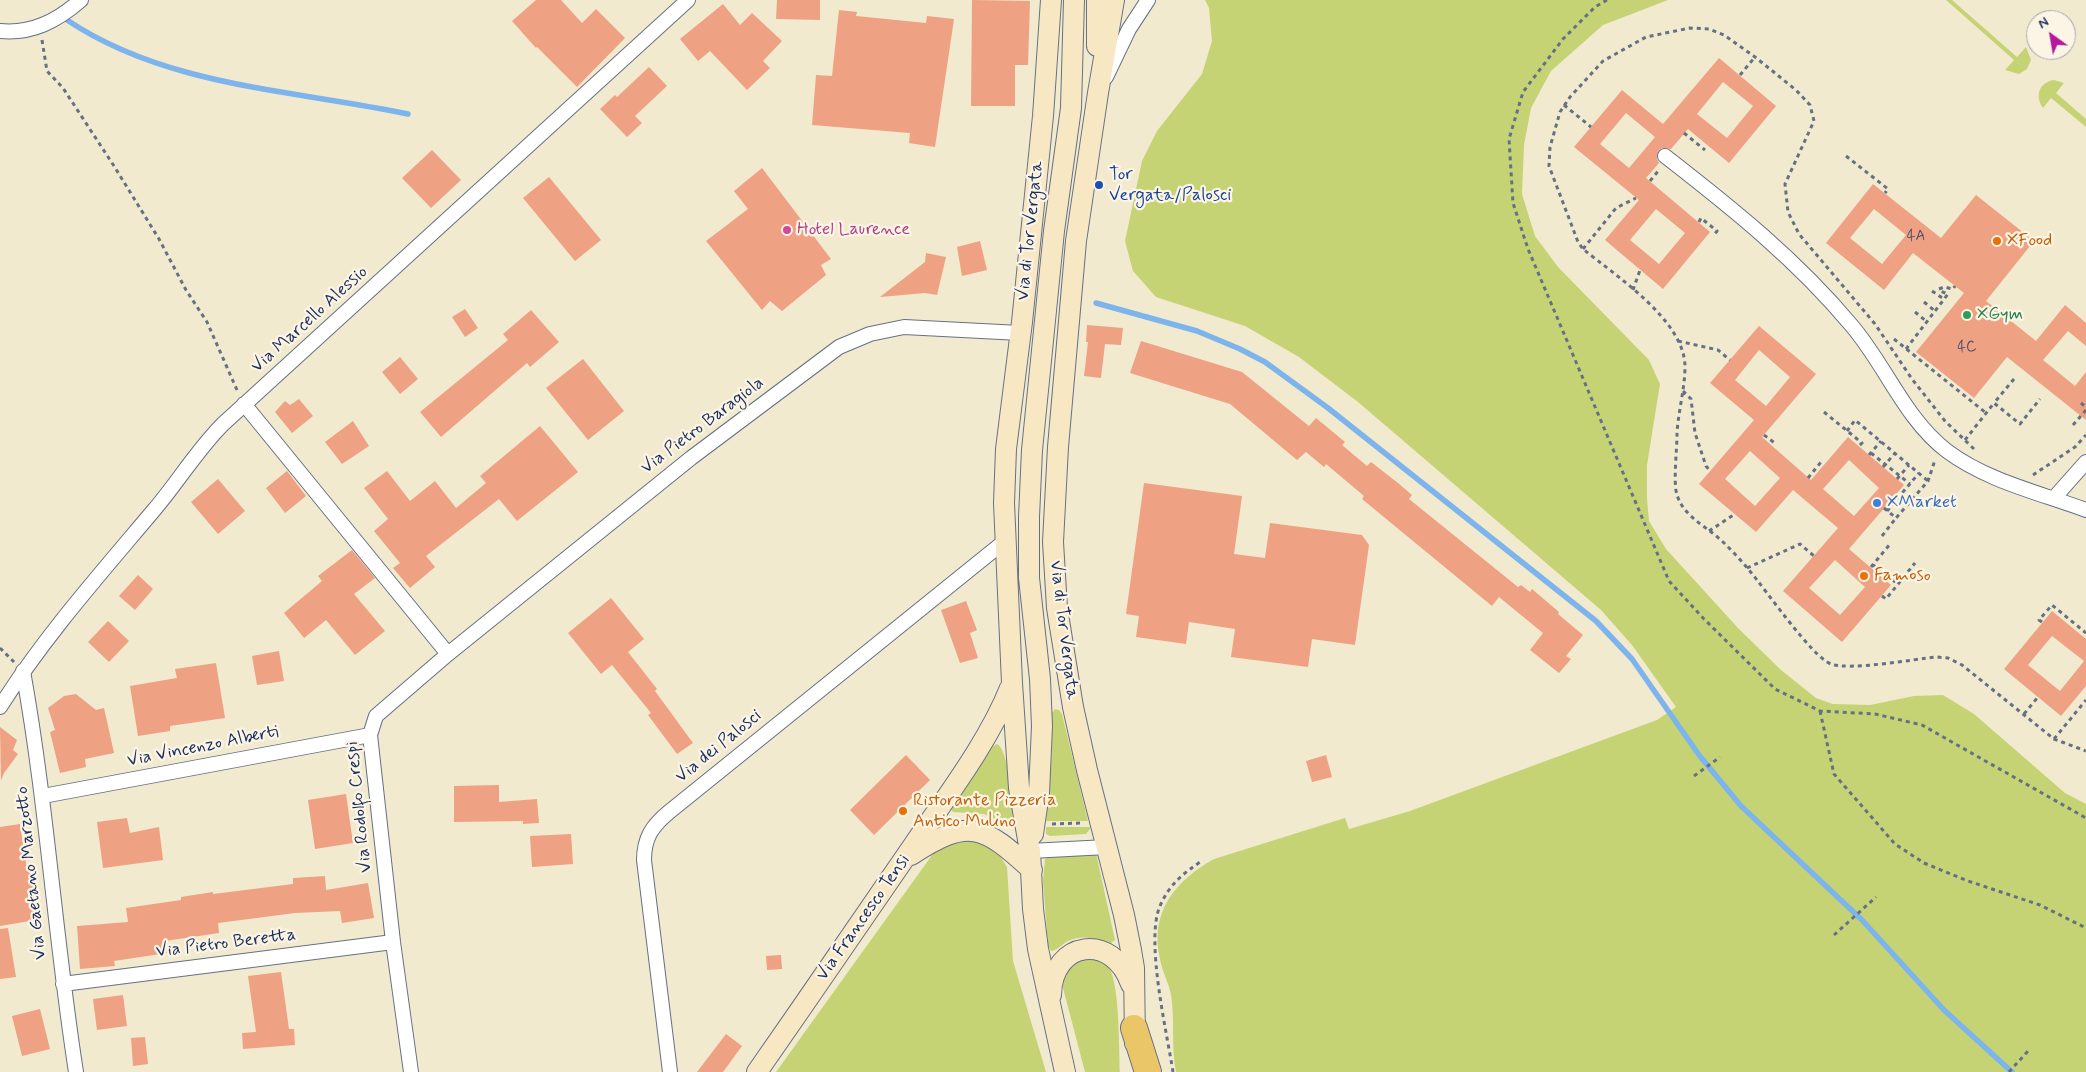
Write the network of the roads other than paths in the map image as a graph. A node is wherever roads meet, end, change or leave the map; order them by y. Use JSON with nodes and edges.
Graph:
{"nodes":[{"id":1,"x":81,"y":0,"type":"edge"},
{"id":2,"x":688,"y":0,"type":"edge"},
{"id":3,"x":1051,"y":0,"type":"edge"},
{"id":4,"x":1074,"y":0,"type":"edge"},
{"id":5,"x":1097,"y":0,"type":"edge"},
{"id":6,"x":1114,"y":0,"type":"edge"},
{"id":7,"x":1148,"y":0,"type":"edge"},
{"id":8,"x":0,"y":31,"type":"edge"},
{"id":9,"x":1098,"y":93,"type":"junction"},
{"id":10,"x":1665,"y":156,"type":"dead end"},
{"id":11,"x":1020,"y":333,"type":"junction"},
{"id":12,"x":244,"y":404,"type":"junction"},
{"id":13,"x":2086,"y":462,"type":"edge"},
{"id":14,"x":2054,"y":498,"type":"junction"},
{"id":15,"x":2086,"y":510,"type":"edge"},
{"id":16,"x":1004,"y":541,"type":"junction"},
{"id":17,"x":448,"y":654,"type":"junction"},
{"id":18,"x":23,"y":671,"type":"junction"},
{"id":19,"x":1012,"y":683,"type":"junction"},
{"id":20,"x":0,"y":692,"type":"edge"},
{"id":21,"x":0,"y":707,"type":"edge"},
{"id":22,"x":370,"y":735,"type":"junction"},
{"id":23,"x":43,"y":796,"type":"junction"},
{"id":24,"x":1107,"y":847,"type":"junction"},
{"id":25,"x":1031,"y":860,"type":"junction"},
{"id":26,"x":903,"y":861,"type":"junction"},
{"id":27,"x":393,"y":942,"type":"junction"},
{"id":28,"x":63,"y":984,"type":"junction"},
{"id":29,"x":1134,"y":1015,"type":"junction"},
{"id":30,"x":1054,"y":1018,"type":"junction"},
{"id":31,"x":76,"y":1072,"type":"edge"},
{"id":32,"x":411,"y":1072,"type":"edge"},
{"id":33,"x":670,"y":1072,"type":"edge"},
{"id":34,"x":757,"y":1072,"type":"edge"},
{"id":35,"x":1065,"y":1072,"type":"edge"},
{"id":36,"x":1136,"y":1072,"type":"edge"},
{"id":37,"x":1148,"y":1072,"type":"edge"}],
"edges":[{"from":1,"to":8,"type":"street"},
{"from":2,"to":12,"type":"street","name":"Via Marcello Alessio"},
{"from":3,"to":11,"type":"main road","name":"Via di Tor Vergata"},
{"from":4,"to":25,"type":"main road","name":"Via di Tor Vergata"},
{"from":5,"to":9,"type":"main road","name":"Via di Tor Vergata"},
{"from":6,"to":9,"type":"main road","name":"Via di Tor Vergata"},
{"from":7,"to":9,"type":"street"},
{"from":9,"to":24,"type":"main road","name":"Via di Tor Vergata"},
{"from":10,"to":14,"type":"street"},
{"from":11,"to":16,"type":"main road","name":"Via di Tor Vergata"},
{"from":11,"to":17,"type":"street","name":"Via Pietro Baragiola"},
{"from":12,"to":17,"type":"street"},
{"from":12,"to":18,"type":"street","name":"Via Marcello Alessio"},
{"from":13,"to":14,"type":"street"},
{"from":14,"to":15,"type":"street"},
{"from":16,"to":19,"type":"main road","name":"Via di Tor Vergata"},
{"from":16,"to":33,"type":"street","name":"Via dei Palosci"},
{"from":17,"to":22,"type":"street","name":"Via Rodolfo Crespi"},
{"from":18,"to":20,"type":"street"},
{"from":18,"to":21,"type":"street","name":"Via Marcello Alessio"},
{"from":18,"to":23,"type":"street","name":"Via Gaetano Marzotto"},
{"from":19,"to":25,"type":"main road","name":"Via di Tor Vergata"},
{"from":19,"to":26,"type":"main road","name":"Via Francesco Tensi"},
{"from":22,"to":23,"type":"street","name":"Via Vincenzo Alberti"},
{"from":22,"to":27,"type":"street","name":"Via Rodolfo Crespi"},
{"from":23,"to":28,"type":"street","name":"Via Gaetano Marzotto"},
{"from":24,"to":25,"type":"street"},
{"from":24,"to":29,"type":"main road","name":"Via di Tor Vergata"},
{"from":25,"to":26,"type":"main road"},
{"from":25,"to":30,"type":"main road","name":"Via di Tor Vergata"},
{"from":26,"to":34,"type":"main road","name":"Via Francesco Tensi"},
{"from":27,"to":28,"type":"street","name":"Via Pietro Beretta"},
{"from":27,"to":32,"type":"street","name":"Via Rodolfo Crespi"},
{"from":28,"to":31,"type":"street","name":"Via Gaetano Marzotto"},
{"from":29,"to":30,"type":"main road"},
{"from":29,"to":36,"type":"main road","name":"Via di Tor Vergata"},
{"from":29,"to":37,"type":"highway"},
{"from":30,"to":35,"type":"main road","name":"Via di Tor Vergata"}]}
